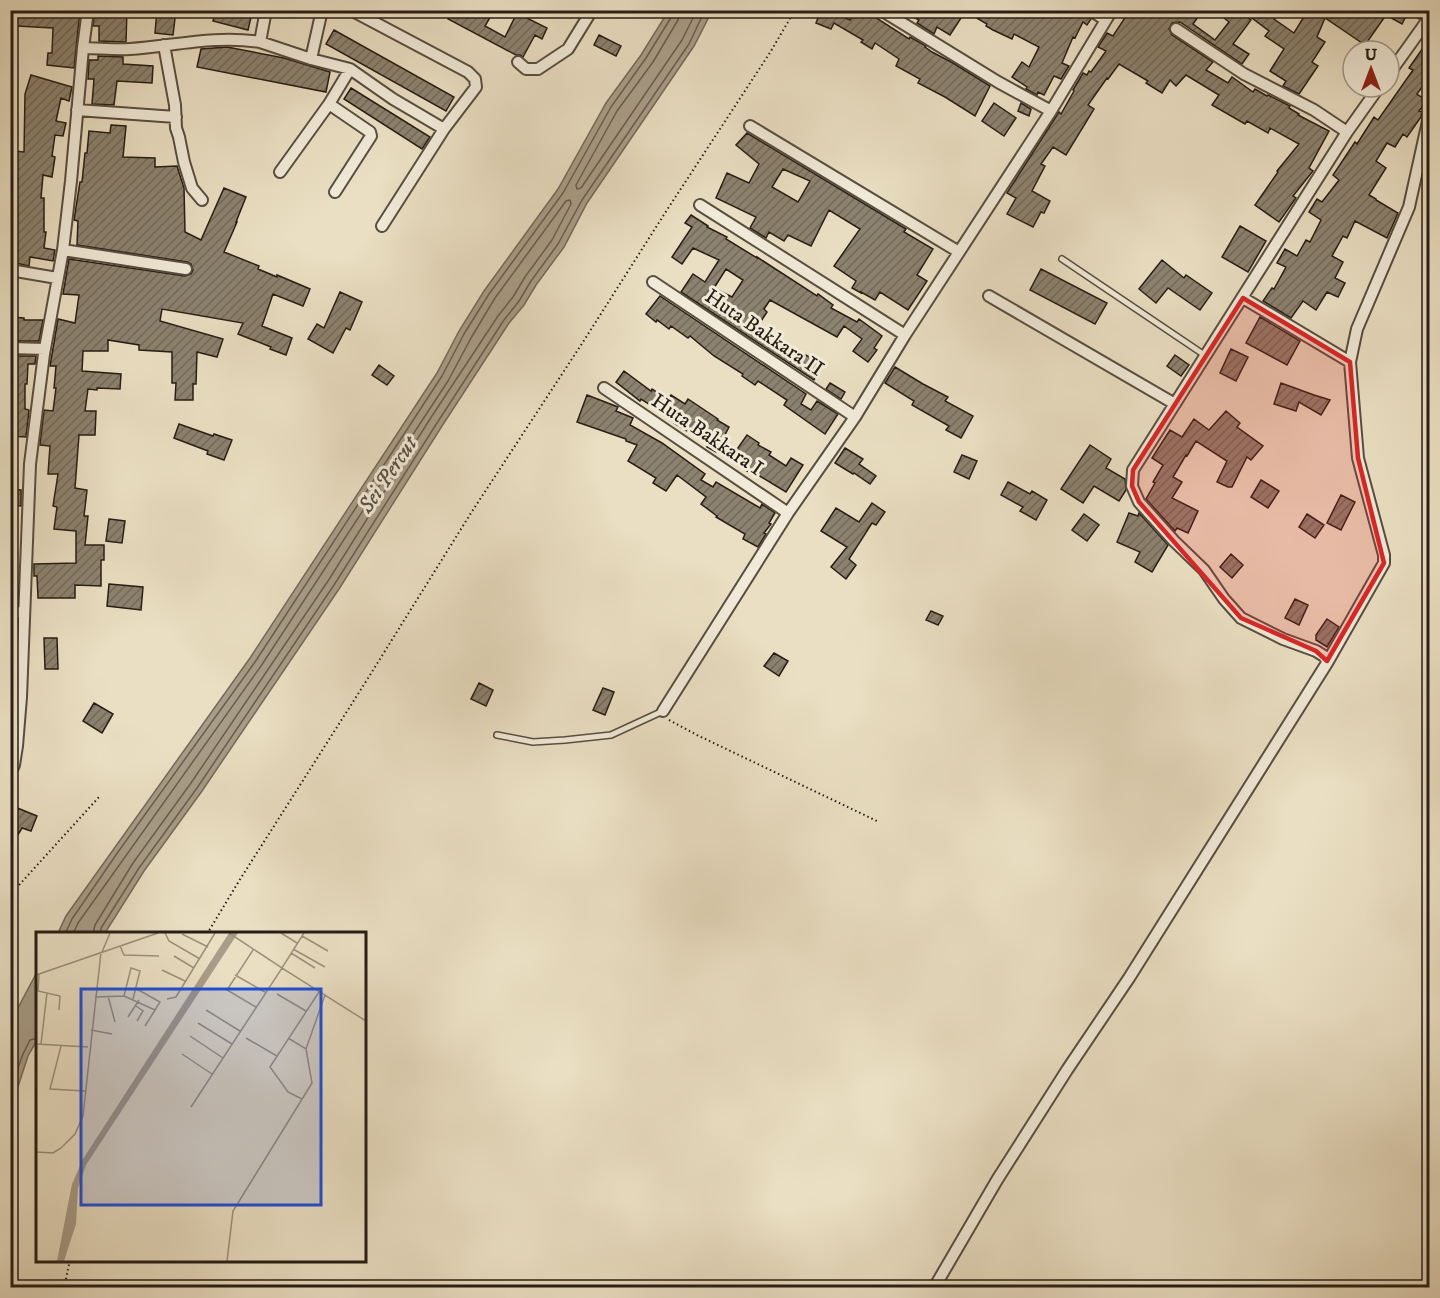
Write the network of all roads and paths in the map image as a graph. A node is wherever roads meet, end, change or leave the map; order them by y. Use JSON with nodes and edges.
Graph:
{"nodes":[{"id":1,"x":88,"y":10,"type":"edge"},
{"id":2,"x":266,"y":10,"type":"edge"},
{"id":3,"x":322,"y":10,"type":"edge"},
{"id":4,"x":351,"y":10,"type":"edge"},
{"id":5,"x":592,"y":10,"type":"edge"},
{"id":6,"x":795,"y":10,"type":"edge"},
{"id":7,"x":881,"y":10,"type":"edge"},
{"id":8,"x":1089,"y":10,"type":"edge"},
{"id":9,"x":1417,"y":10,"type":"edge"},
{"id":10,"x":1109,"y":15,"type":"edge"},
{"id":11,"x":1429,"y":19,"type":"edge"},
{"id":12,"x":1176,"y":29,"type":"dead end"},
{"id":13,"x":260,"y":42,"type":"junction"},
{"id":14,"x":164,"y":45,"type":"junction"},
{"id":15,"x":83,"y":48,"type":"junction"},
{"id":16,"x":1401,"y":58,"type":"edge"},
{"id":17,"x":311,"y":59,"type":"junction"},
{"id":18,"x":518,"y":62,"type":"dead end"},
{"id":19,"x":350,"y":69,"type":"junction"},
{"id":20,"x":1370,"y":99,"type":"edge"},
{"id":21,"x":329,"y":104,"type":"junction"},
{"id":22,"x":77,"y":110,"type":"junction"},
{"id":23,"x":1051,"y":111,"type":"junction"},
{"id":24,"x":1430,"y":112,"type":"edge"},
{"id":25,"x":176,"y":117,"type":"junction"},
{"id":26,"x":750,"y":126,"type":"dead end"},
{"id":27,"x":444,"y":129,"type":"junction"},
{"id":28,"x":1347,"y":132,"type":"junction"},
{"id":29,"x":280,"y":172,"type":"dead end"},
{"id":30,"x":335,"y":192,"type":"dead end"},
{"id":31,"x":202,"y":200,"type":"dead end"},
{"id":32,"x":700,"y":205,"type":"dead end"},
{"id":33,"x":382,"y":226,"type":"dead end"},
{"id":34,"x":63,"y":250,"type":"junction"},
{"id":35,"x":959,"y":252,"type":"junction"},
{"id":36,"x":1062,"y":260,"type":"dead end"},
{"id":37,"x":186,"y":269,"type":"dead end"},
{"id":38,"x":10,"y":270,"type":"edge"},
{"id":39,"x":57,"y":278,"type":"junction"},
{"id":40,"x":653,"y":282,"type":"dead end"},
{"id":41,"x":990,"y":296,"type":"dead end"},
{"id":42,"x":1243,"y":298,"type":"junction"},
{"id":43,"x":905,"y":335,"type":"junction"},
{"id":44,"x":10,"y":348,"type":"edge"},
{"id":45,"x":45,"y":349,"type":"junction"},
{"id":46,"x":1206,"y":356,"type":"junction"},
{"id":47,"x":1350,"y":362,"type":"junction"},
{"id":48,"x":604,"y":388,"type":"dead end"},
{"id":49,"x":1175,"y":404,"type":"junction"},
{"id":50,"x":855,"y":417,"type":"junction"},
{"id":51,"x":788,"y":513,"type":"junction"},
{"id":52,"x":10,"y":612,"type":"edge"},
{"id":53,"x":24,"y":613,"type":"junction"},
{"id":54,"x":1328,"y":661,"type":"junction"},
{"id":55,"x":663,"y":711,"type":"junction"},
{"id":56,"x":497,"y":735,"type":"dead end"},
{"id":57,"x":10,"y":772,"type":"edge"},
{"id":58,"x":99,"y":797,"type":"dead end"},
{"id":59,"x":879,"y":822,"type":"dead end"},
{"id":60,"x":10,"y":895,"type":"edge"},
{"id":61,"x":208,"y":932,"type":"edge"},
{"id":62,"x":70,"y":1262,"type":"edge"},
{"id":63,"x":64,"y":1287,"type":"edge"},
{"id":64,"x":934,"y":1287,"type":"edge"}],
"edges":[{"from":1,"to":15,"type":"street"},
{"from":2,"to":13,"type":"street"},
{"from":3,"to":17,"type":"street"},
{"from":4,"to":27,"type":"street"},
{"from":5,"to":18,"type":"street"},
{"from":6,"to":61,"type":"path"},
{"from":7,"to":23,"type":"street"},
{"from":8,"to":10,"type":"street"},
{"from":9,"to":11,"type":"street"},
{"from":10,"to":23,"type":"street"},
{"from":11,"to":16,"type":"street"},
{"from":12,"to":28,"type":"street"},
{"from":13,"to":14,"type":"street"},
{"from":13,"to":17,"type":"street"},
{"from":14,"to":15,"type":"street"},
{"from":14,"to":25,"type":"street"},
{"from":15,"to":22,"type":"street"},
{"from":17,"to":19,"type":"street"},
{"from":19,"to":21,"type":"street"},
{"from":19,"to":27,"type":"street"},
{"from":20,"to":28,"type":"street"},
{"from":21,"to":29,"type":"street"},
{"from":21,"to":30,"type":"street"},
{"from":22,"to":25,"type":"street"},
{"from":22,"to":34,"type":"street"},
{"from":23,"to":35,"type":"street"},
{"from":24,"to":47,"type":"street"},
{"from":25,"to":31,"type":"street"},
{"from":26,"to":35,"type":"street"},
{"from":27,"to":33,"type":"street"},
{"from":28,"to":42,"type":"street"},
{"from":32,"to":43,"type":"street"},
{"from":34,"to":37,"type":"street"},
{"from":34,"to":39,"type":"street"},
{"from":35,"to":43,"type":"street"},
{"from":36,"to":46,"type":"lane"},
{"from":38,"to":39,"type":"street"},
{"from":39,"to":45,"type":"street"},
{"from":40,"to":50,"type":"street","name":"Huta Bakkara II"},
{"from":41,"to":49,"type":"street"},
{"from":42,"to":46,"type":"street"},
{"from":42,"to":47,"type":"street"},
{"from":43,"to":50,"type":"street"},
{"from":44,"to":45,"type":"street"},
{"from":45,"to":53,"type":"street"},
{"from":46,"to":49,"type":"street"},
{"from":47,"to":54,"type":"street"},
{"from":48,"to":51,"type":"street","name":"Huta Bakkara I"},
{"from":49,"to":54,"type":"street"},
{"from":50,"to":51,"type":"street"},
{"from":51,"to":55,"type":"street"},
{"from":52,"to":53,"type":"street"},
{"from":53,"to":57,"type":"street"},
{"from":54,"to":64,"type":"street"},
{"from":55,"to":56,"type":"lane"},
{"from":55,"to":59,"type":"path"},
{"from":58,"to":60,"type":"path"},
{"from":62,"to":63,"type":"path"}]}
